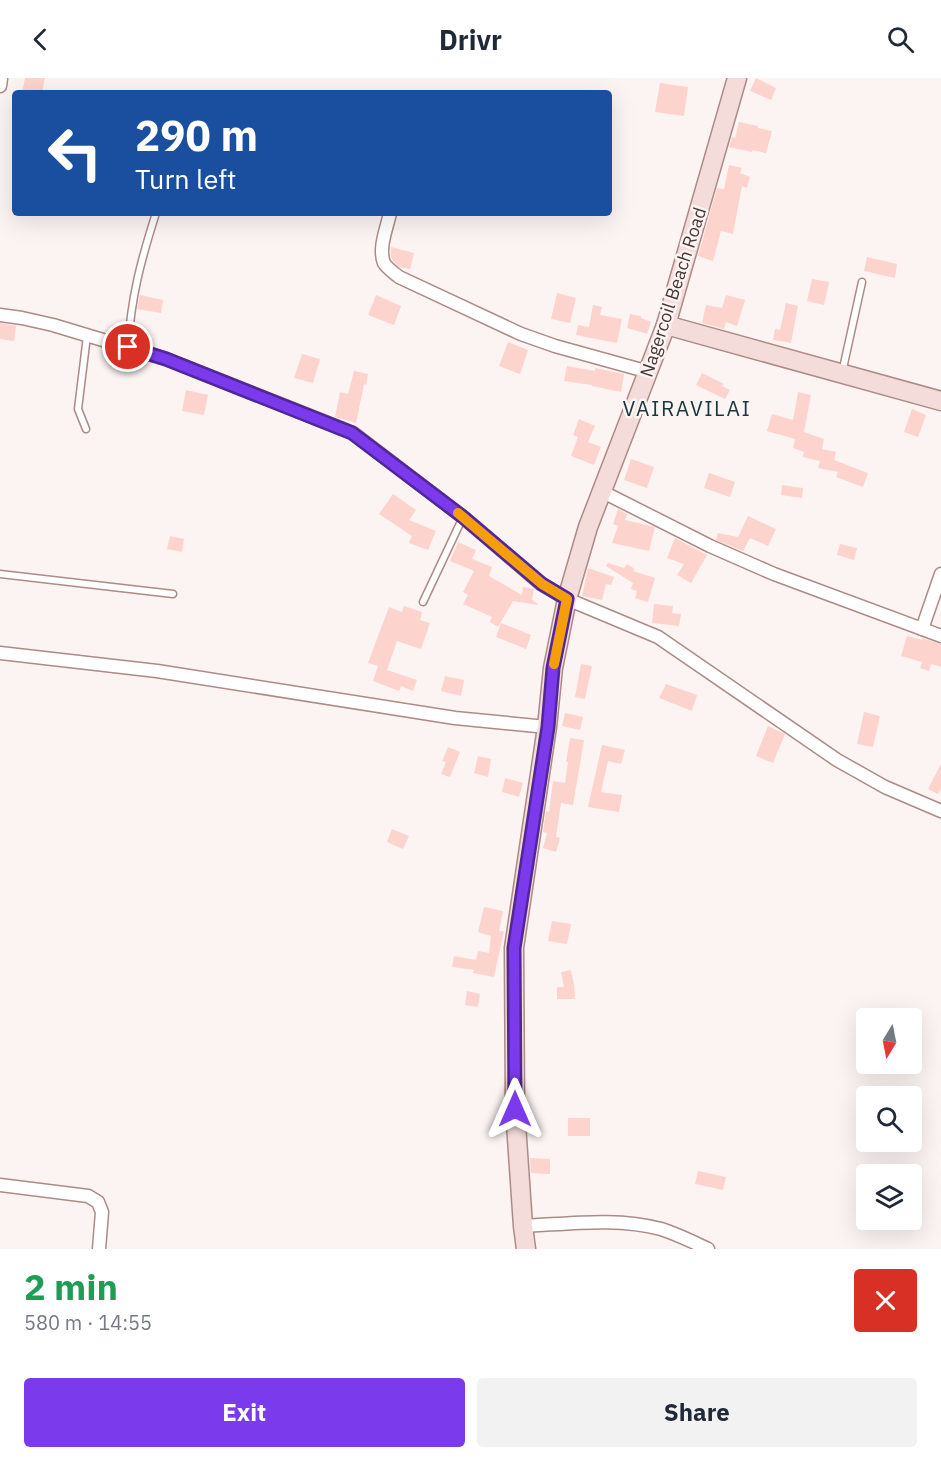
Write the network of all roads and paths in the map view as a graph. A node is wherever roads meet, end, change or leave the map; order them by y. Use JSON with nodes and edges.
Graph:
{"nodes":[{"id":1,"x":1,"y":78,"type":"edge"},
{"id":2,"x":737,"y":78,"type":"edge"},
{"id":3,"x":0,"y":86,"type":"edge"},
{"id":4,"x":155,"y":216,"type":"edge"},
{"id":5,"x":389,"y":216,"type":"edge"},
{"id":6,"x":862,"y":282,"type":"dead end"},
{"id":7,"x":0,"y":315,"type":"edge"},
{"id":8,"x":666,"y":325,"type":"junction"},
{"id":9,"x":87,"y":335,"type":"junction"},
{"id":10,"x":128,"y":347,"type":"junction"},
{"id":11,"x":649,"y":372,"type":"junction"},
{"id":12,"x":842,"y":373,"type":"junction"},
{"id":13,"x":941,"y":401,"type":"edge"},
{"id":14,"x":86,"y":429,"type":"dead end"},
{"id":15,"x":602,"y":491,"type":"junction"},
{"id":16,"x":463,"y":517,"type":"junction"},
{"id":17,"x":0,"y":574,"type":"edge"},
{"id":18,"x":941,"y":574,"type":"edge"},
{"id":19,"x":173,"y":594,"type":"dead end"},
{"id":20,"x":567,"y":599,"type":"junction"},
{"id":21,"x":423,"y":602,"type":"dead end"},
{"id":22,"x":922,"y":629,"type":"junction"},
{"id":23,"x":941,"y":636,"type":"edge"},
{"id":24,"x":0,"y":653,"type":"edge"},
{"id":25,"x":548,"y":727,"type":"junction"},
{"id":26,"x":941,"y":811,"type":"edge"},
{"id":27,"x":0,"y":1185,"type":"edge"},
{"id":28,"x":523,"y":1226,"type":"junction"},
{"id":29,"x":693,"y":1246,"type":"edge"},
{"id":30,"x":99,"y":1249,"type":"edge"},
{"id":31,"x":526,"y":1249,"type":"edge"},
{"id":32,"x":708,"y":1249,"type":"edge"}],
"edges":[{"from":1,"to":3,"type":"street"},
{"from":2,"to":8,"type":"main road","name":"Nagercoil Beach Road"},
{"from":4,"to":10,"type":"lane"},
{"from":5,"to":11,"type":"street"},
{"from":6,"to":12,"type":"lane"},
{"from":7,"to":9,"type":"street"},
{"from":8,"to":11,"type":"main road","name":"Nagercoil Beach Road"},
{"from":8,"to":12,"type":"main road"},
{"from":9,"to":10,"type":"street"},
{"from":9,"to":14,"type":"lane"},
{"from":10,"to":16,"type":"street"},
{"from":11,"to":15,"type":"main road","name":"Nagercoil Beach Road"},
{"from":12,"to":13,"type":"main road"},
{"from":15,"to":20,"type":"main road","name":"Nagercoil Beach Road"},
{"from":15,"to":22,"type":"street"},
{"from":16,"to":20,"type":"street"},
{"from":16,"to":21,"type":"lane"},
{"from":17,"to":19,"type":"lane"},
{"from":18,"to":22,"type":"street"},
{"from":20,"to":25,"type":"main road","name":"Nagercoil Beach Road"},
{"from":20,"to":26,"type":"street"},
{"from":22,"to":23,"type":"street"},
{"from":24,"to":25,"type":"street"},
{"from":25,"to":28,"type":"main road","name":"Nagercoil Beach Road"},
{"from":27,"to":30,"type":"street"},
{"from":28,"to":29,"type":"street"},
{"from":28,"to":31,"type":"main road","name":"Nagercoil Beach Road"},
{"from":29,"to":32,"type":"street"}]}
